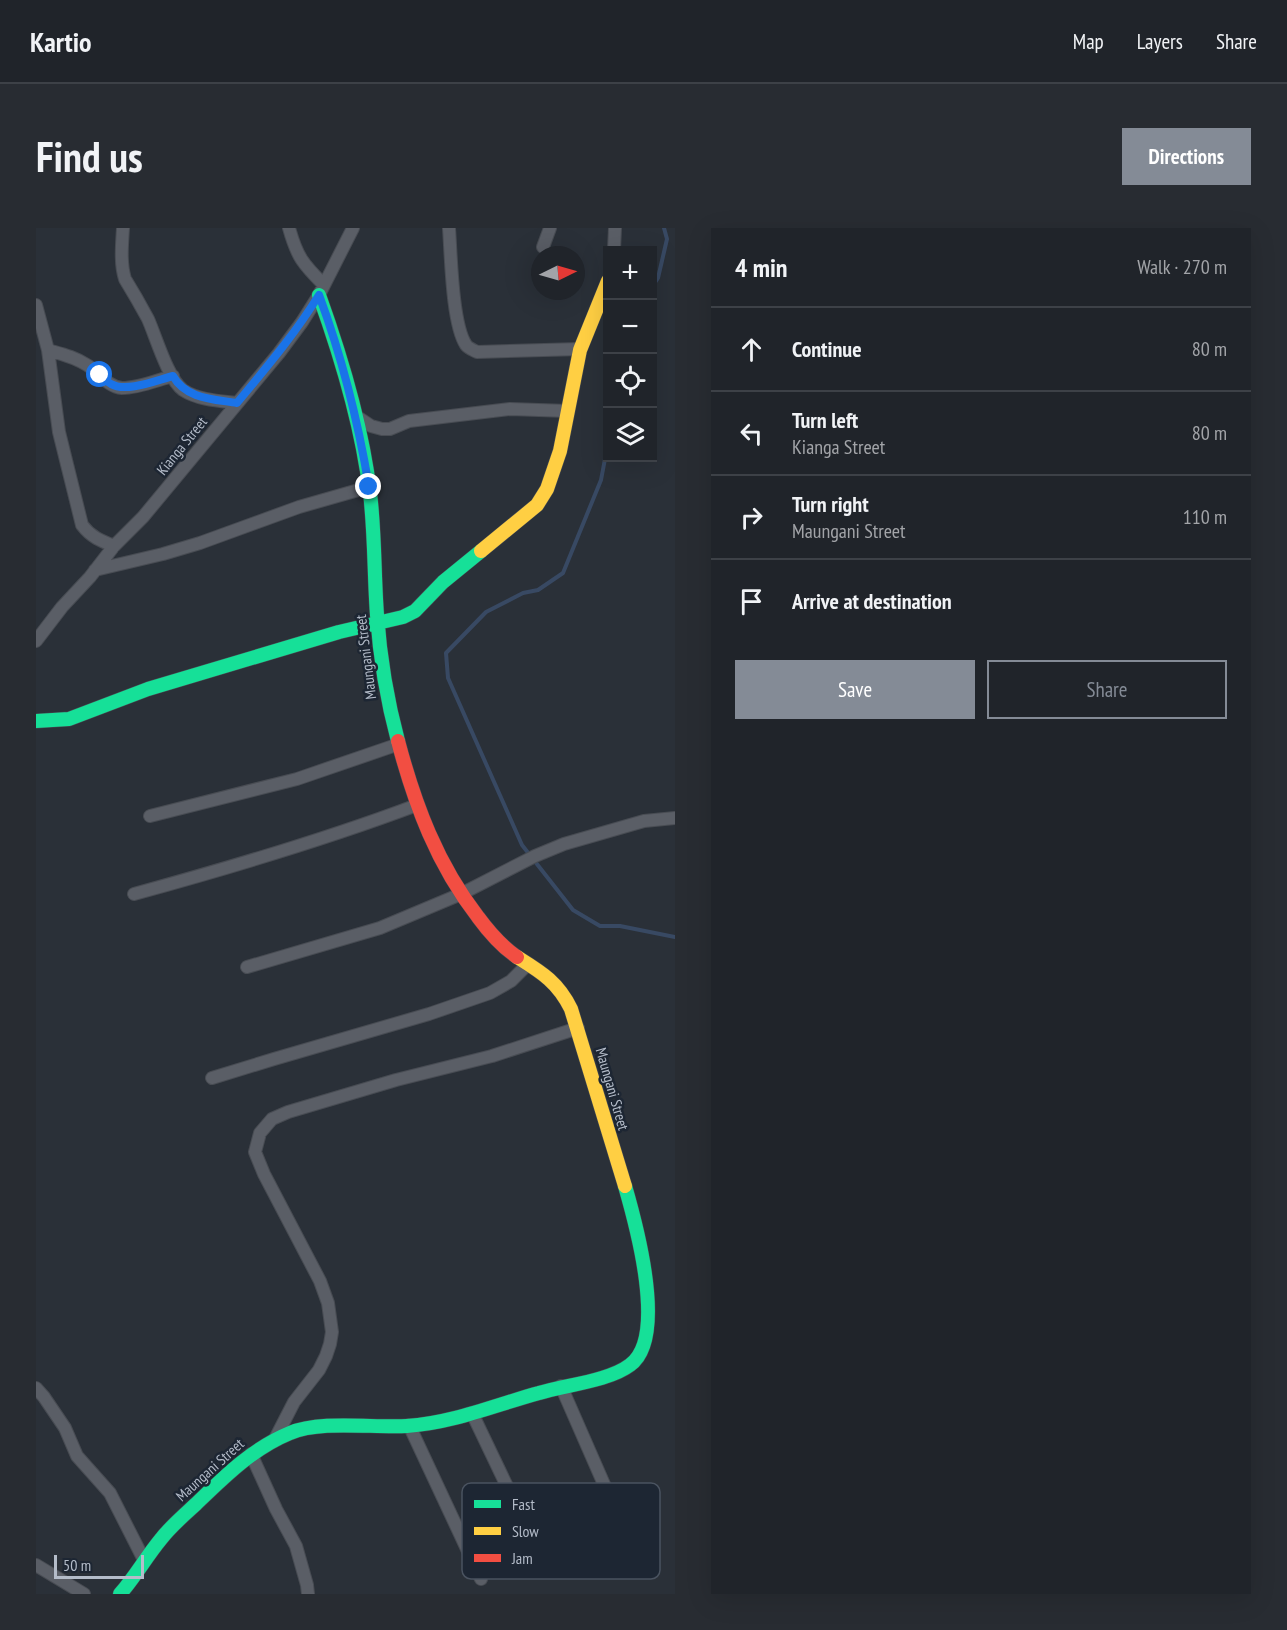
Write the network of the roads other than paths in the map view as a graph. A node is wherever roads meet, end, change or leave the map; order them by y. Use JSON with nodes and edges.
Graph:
{"nodes":[{"id":1,"x":123,"y":228,"type":"edge"},
{"id":2,"x":289,"y":228,"type":"edge"},
{"id":3,"x":353,"y":228,"type":"edge"},
{"id":4,"x":449,"y":228,"type":"edge"},
{"id":5,"x":550,"y":228,"type":"edge"},
{"id":6,"x":615,"y":228,"type":"edge"},
{"id":7,"x":543,"y":246,"type":"edge"},
{"id":8,"x":614,"y":246,"type":"edge"},
{"id":9,"x":321,"y":290,"type":"junction"},
{"id":10,"x":603,"y":293,"type":"edge"},
{"id":11,"x":36,"y":305,"type":"edge"},
{"id":12,"x":580,"y":349,"type":"junction"},
{"id":13,"x":48,"y":351,"type":"junction"},
{"id":14,"x":173,"y":376,"type":"junction"},
{"id":15,"x":237,"y":403,"type":"junction"},
{"id":16,"x":568,"y":411,"type":"junction"},
{"id":17,"x":356,"y":416,"type":"junction"},
{"id":18,"x":369,"y":487,"type":"junction"},
{"id":19,"x":114,"y":546,"type":"junction"},
{"id":20,"x":95,"y":570,"type":"junction"},
{"id":21,"x":377,"y":622,"type":"junction"},
{"id":22,"x":36,"y":641,"type":"edge"},
{"id":23,"x":36,"y":721,"type":"edge"},
{"id":24,"x":399,"y":744,"type":"junction"},
{"id":25,"x":417,"y":805,"type":"junction"},
{"id":26,"x":150,"y":816,"type":"dead end"},
{"id":27,"x":675,"y":818,"type":"edge"},
{"id":28,"x":134,"y":894,"type":"dead end"},
{"id":29,"x":461,"y":894,"type":"junction"},
{"id":30,"x":528,"y":964,"type":"junction"},
{"id":31,"x":247,"y":967,"type":"dead end"},
{"id":32,"x":578,"y":1028,"type":"junction"},
{"id":33,"x":212,"y":1078,"type":"dead end"},
{"id":34,"x":561,"y":1386,"type":"junction"},
{"id":35,"x":36,"y":1388,"type":"edge"},
{"id":36,"x":472,"y":1413,"type":"junction"},
{"id":37,"x":409,"y":1425,"type":"junction"},
{"id":38,"x":275,"y":1439,"type":"junction"},
{"id":39,"x":251,"y":1454,"type":"junction"},
{"id":40,"x":505,"y":1483,"type":"edge"},
{"id":41,"x":603,"y":1483,"type":"edge"},
{"id":42,"x":462,"y":1538,"type":"edge"},
{"id":43,"x":144,"y":1560,"type":"junction"},
{"id":44,"x":36,"y":1565,"type":"edge"},
{"id":45,"x":84,"y":1594,"type":"edge"},
{"id":46,"x":120,"y":1594,"type":"edge"},
{"id":47,"x":308,"y":1594,"type":"edge"}],
"edges":[{"from":1,"to":14,"type":"street"},
{"from":2,"to":9,"type":"street"},
{"from":3,"to":9,"type":"street","name":"Kianga Street"},
{"from":4,"to":12,"type":"street"},
{"from":5,"to":7,"type":"street"},
{"from":6,"to":8,"type":"street"},
{"from":9,"to":15,"type":"street","name":"Kianga Street"},
{"from":9,"to":17,"type":"street","name":"Maungani Street"},
{"from":10,"to":12,"type":"street"},
{"from":11,"to":13,"type":"street"},
{"from":12,"to":16,"type":"street"},
{"from":13,"to":14,"type":"street"},
{"from":13,"to":19,"type":"street"},
{"from":14,"to":15,"type":"street"},
{"from":15,"to":19,"type":"street","name":"Kianga Street"},
{"from":16,"to":17,"type":"street"},
{"from":16,"to":21,"type":"street"},
{"from":17,"to":18,"type":"street","name":"Maungani Street"},
{"from":18,"to":20,"type":"street"},
{"from":18,"to":21,"type":"street","name":"Maungani Street"},
{"from":19,"to":20,"type":"street","name":"Kianga Street"},
{"from":20,"to":22,"type":"street","name":"Kianga Street"},
{"from":21,"to":23,"type":"street"},
{"from":21,"to":24,"type":"street","name":"Maungani Street"},
{"from":24,"to":25,"type":"street","name":"Maungani Street"},
{"from":24,"to":26,"type":"street"},
{"from":25,"to":28,"type":"street"},
{"from":25,"to":29,"type":"street","name":"Maungani Street"},
{"from":27,"to":29,"type":"street"},
{"from":29,"to":30,"type":"street","name":"Maungani Street"},
{"from":29,"to":31,"type":"street"},
{"from":30,"to":32,"type":"street","name":"Maungani Street"},
{"from":30,"to":33,"type":"street"},
{"from":32,"to":34,"type":"street","name":"Maungani Street"},
{"from":32,"to":38,"type":"street"},
{"from":34,"to":36,"type":"street","name":"Maungani Street"},
{"from":34,"to":41,"type":"street"},
{"from":35,"to":43,"type":"street"},
{"from":36,"to":37,"type":"street","name":"Maungani Street"},
{"from":36,"to":40,"type":"street"},
{"from":37,"to":38,"type":"street","name":"Maungani Street"},
{"from":37,"to":42,"type":"street"},
{"from":38,"to":39,"type":"street","name":"Maungani Street"},
{"from":39,"to":43,"type":"street","name":"Maungani Street"},
{"from":39,"to":47,"type":"street"},
{"from":43,"to":46,"type":"street","name":"Maungani Street"},
{"from":44,"to":45,"type":"street"}]}
